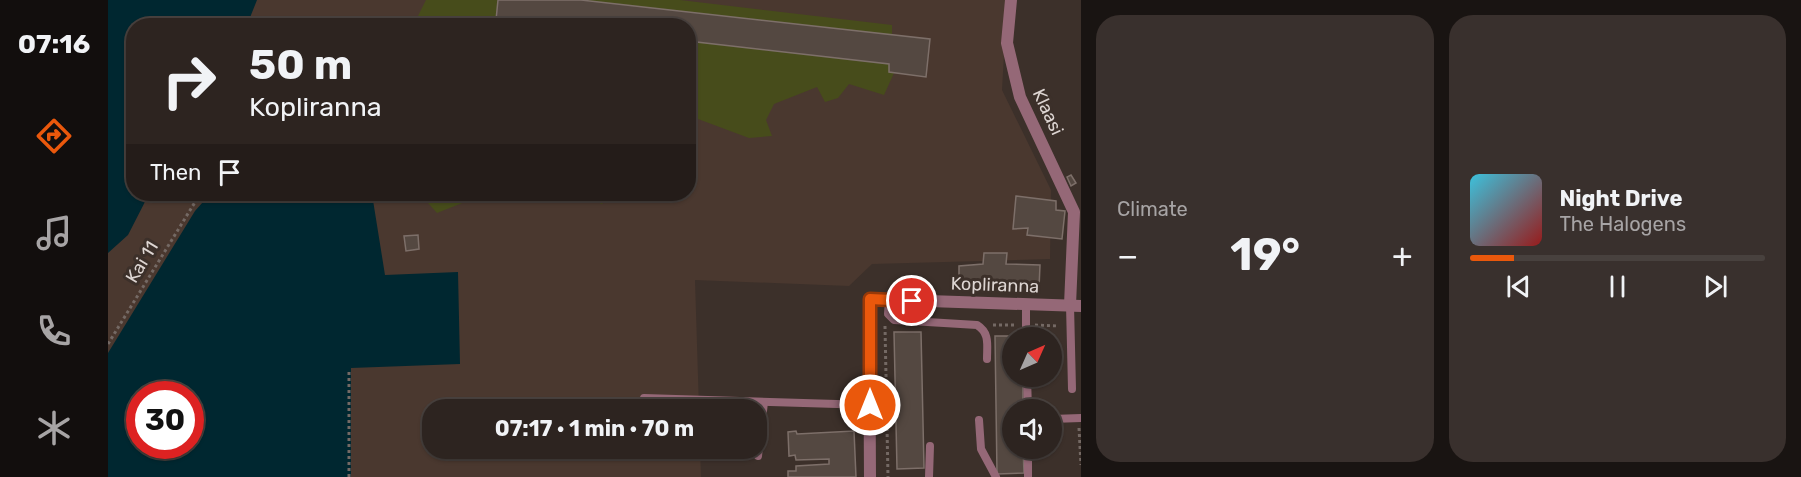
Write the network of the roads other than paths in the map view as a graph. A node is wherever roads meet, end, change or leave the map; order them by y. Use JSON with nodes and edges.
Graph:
{"nodes":[{"id":1,"x":1011,"y":0,"type":"edge"},
{"id":2,"x":1077,"y":230,"type":"edge"},
{"id":3,"x":889,"y":300,"type":"junction"},
{"id":4,"x":1026,"y":304,"type":"junction"},
{"id":5,"x":1075,"y":306,"type":"edge"},
{"id":6,"x":1026,"y":327,"type":"edge"},
{"id":7,"x":987,"y":359,"type":"dead end"},
{"id":8,"x":1072,"y":389,"type":"dead end"},
{"id":9,"x":644,"y":398,"type":"dead end"},
{"id":10,"x":674,"y":399,"type":"edge"},
{"id":11,"x":767,"y":402,"type":"edge"},
{"id":12,"x":870,"y":405,"type":"junction"},
{"id":13,"x":1080,"y":418,"type":"edge"},
{"id":14,"x":1062,"y":419,"type":"edge"},
{"id":15,"x":980,"y":420,"type":"dead end"},
{"id":16,"x":930,"y":446,"type":"dead end"},
{"id":17,"x":1028,"y":459,"type":"edge"},
{"id":18,"x":870,"y":477,"type":"edge"},
{"id":19,"x":929,"y":477,"type":"edge"},
{"id":20,"x":996,"y":477,"type":"edge"},
{"id":21,"x":1028,"y":477,"type":"edge"}],
"edges":[{"from":1,"to":2,"type":"street","name":"Klaasi"},
{"from":2,"to":5,"type":"street","name":"Klaasi"},
{"from":3,"to":4,"type":"street","name":"Kopliranna"},
{"from":3,"to":7,"type":"lane"},
{"from":3,"to":12,"type":"street","name":"Kopliranna"},
{"from":4,"to":5,"type":"street","name":"Kopliranna"},
{"from":4,"to":6,"type":"lane"},
{"from":5,"to":8,"type":"lane"},
{"from":9,"to":10,"type":"lane"},
{"from":11,"to":12,"type":"lane"},
{"from":12,"to":18,"type":"street","name":"Kopliranna"},
{"from":13,"to":14,"type":"lane"},
{"from":15,"to":20,"type":"lane"},
{"from":16,"to":19,"type":"lane"},
{"from":17,"to":21,"type":"lane"}]}
